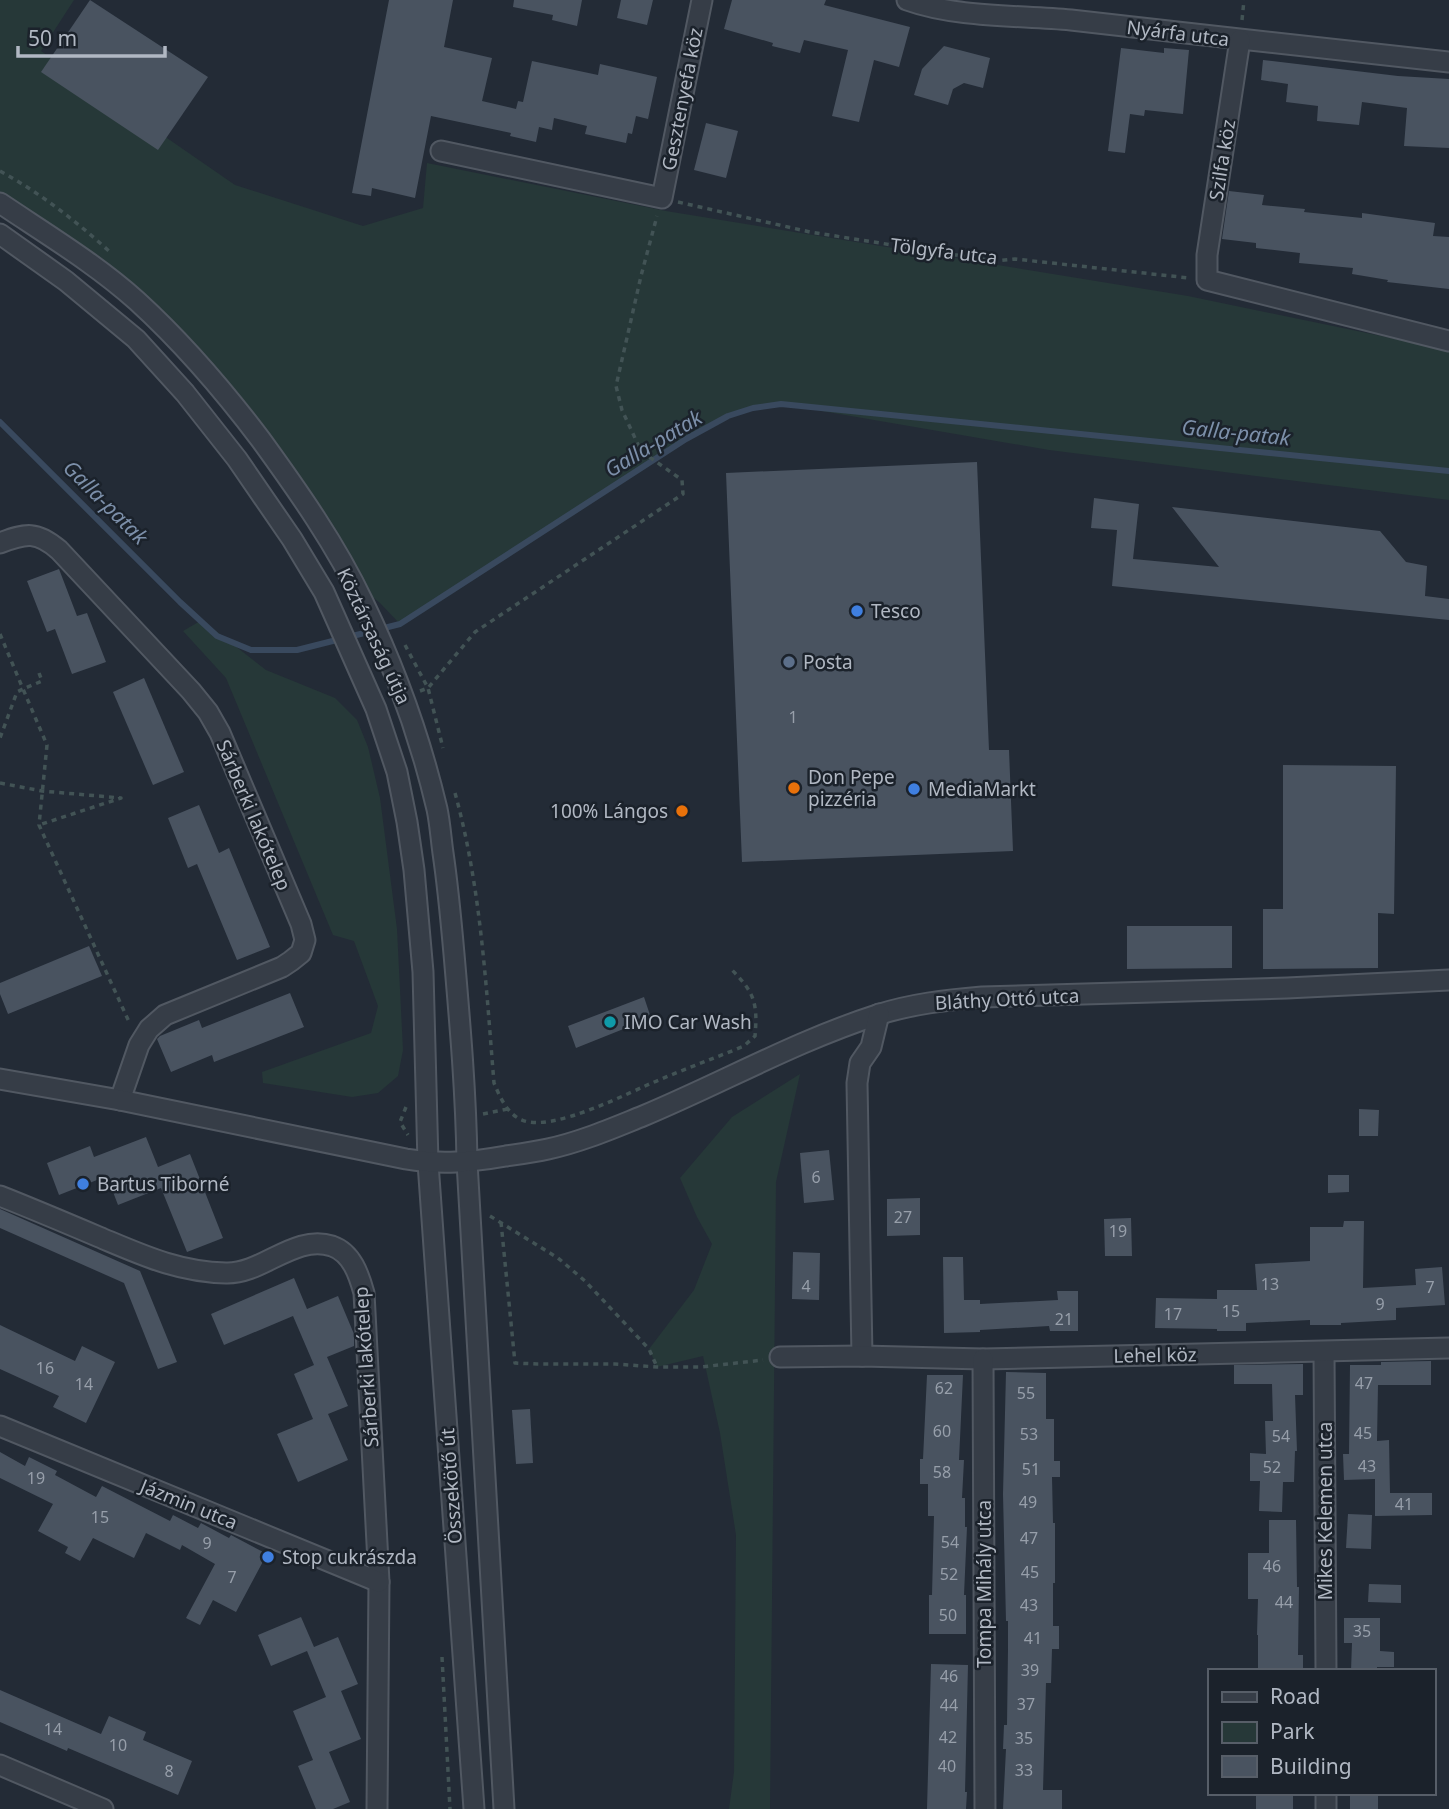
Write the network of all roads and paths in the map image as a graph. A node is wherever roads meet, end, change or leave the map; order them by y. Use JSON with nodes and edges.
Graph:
{"nodes":[{"id":1,"x":702,"y":0,"type":"edge"},
{"id":2,"x":907,"y":0,"type":"edge"},
{"id":3,"x":1240,"y":40,"type":"junction"},
{"id":4,"x":1449,"y":62,"type":"edge"},
{"id":5,"x":440,"y":151,"type":"dead end"},
{"id":6,"x":662,"y":198,"type":"junction"},
{"id":7,"x":0,"y":203,"type":"edge"},
{"id":8,"x":0,"y":234,"type":"edge"},
{"id":9,"x":1207,"y":280,"type":"junction"},
{"id":10,"x":1449,"y":341,"type":"edge"},
{"id":11,"x":0,"y":543,"type":"edge"},
{"id":12,"x":0,"y":634,"type":"edge"},
{"id":13,"x":402,"y":637,"type":"dead end"},
{"id":14,"x":39,"y":673,"type":"dead end"},
{"id":15,"x":428,"y":688,"type":"junction"},
{"id":16,"x":23,"y":689,"type":"junction"},
{"id":17,"x":404,"y":698,"type":"junction"},
{"id":18,"x":0,"y":738,"type":"edge"},
{"id":19,"x":444,"y":751,"type":"dead end"},
{"id":20,"x":0,"y":783,"type":"edge"},
{"id":21,"x":42,"y":791,"type":"junction"},
{"id":22,"x":455,"y":792,"type":"dead end"},
{"id":23,"x":39,"y":825,"type":"junction"},
{"id":24,"x":730,"y":968,"type":"dead end"},
{"id":25,"x":1449,"y":980,"type":"edge"},
{"id":26,"x":879,"y":1014,"type":"junction"},
{"id":27,"x":139,"y":1045,"type":"junction"},
{"id":28,"x":0,"y":1079,"type":"edge"},
{"id":29,"x":120,"y":1100,"type":"junction"},
{"id":30,"x":407,"y":1103,"type":"dead end"},
{"id":31,"x":400,"y":1122,"type":"dead end"},
{"id":32,"x":467,"y":1162,"type":"junction"},
{"id":33,"x":428,"y":1163,"type":"junction"},
{"id":34,"x":0,"y":1196,"type":"edge"},
{"id":35,"x":470,"y":1205,"type":"junction"},
{"id":36,"x":500,"y":1222,"type":"junction"},
{"id":37,"x":1449,"y":1349,"type":"edge"},
{"id":38,"x":1324,"y":1352,"type":"junction"},
{"id":39,"x":862,"y":1356,"type":"junction"},
{"id":40,"x":780,"y":1357,"type":"joint"},
{"id":41,"x":983,"y":1359,"type":"junction"},
{"id":42,"x":657,"y":1367,"type":"junction"},
{"id":43,"x":0,"y":1426,"type":"edge"},
{"id":44,"x":379,"y":1582,"type":"junction"},
{"id":45,"x":1326,"y":1669,"type":"edge"},
{"id":46,"x":0,"y":1765,"type":"edge"},
{"id":47,"x":103,"y":1809,"type":"edge"},
{"id":48,"x":377,"y":1809,"type":"edge"},
{"id":49,"x":474,"y":1809,"type":"edge"},
{"id":50,"x":504,"y":1809,"type":"edge"},
{"id":51,"x":985,"y":1809,"type":"edge"}],
"edges":[{"from":1,"to":6,"type":"street","name":"Gesztenyefa köz"},
{"from":2,"to":3,"type":"street","name":"Nyárfa utca"},
{"from":3,"to":4,"type":"street","name":"Nyárfa utca"},
{"from":3,"to":9,"type":"street","name":"Szilfa köz"},
{"from":5,"to":6,"type":"street"},
{"from":6,"to":9,"type":"path","name":"Tölgyfa utca"},
{"from":6,"to":15,"type":"path"},
{"from":7,"to":17,"type":"street","name":"Köztársaság útja"},
{"from":8,"to":33,"type":"street","name":"Köztársaság útja"},
{"from":9,"to":10,"type":"street"},
{"from":11,"to":27,"type":"street","name":"Sárberki lakótelep"},
{"from":12,"to":16,"type":"path"},
{"from":13,"to":15,"type":"path"},
{"from":14,"to":16,"type":"path"},
{"from":15,"to":17,"type":"path"},
{"from":15,"to":19,"type":"path"},
{"from":16,"to":18,"type":"path"},
{"from":16,"to":21,"type":"path"},
{"from":17,"to":32,"type":"street","name":"Köztársaság útja"},
{"from":20,"to":21,"type":"path"},
{"from":21,"to":23,"type":"path"},
{"from":21,"to":23,"type":"path"},
{"from":22,"to":24,"type":"path"},
{"from":23,"to":27,"type":"path"},
{"from":25,"to":26,"type":"street","name":"Bláthy Ottó utca"},
{"from":26,"to":32,"type":"street","name":"Bláthy Ottó utca"},
{"from":26,"to":39,"type":"street"},
{"from":27,"to":29,"type":"street","name":"Sárberki lakótelep"},
{"from":28,"to":29,"type":"street","name":"Bláthy Ottó utca"},
{"from":29,"to":33,"type":"street","name":"Bláthy Ottó utca"},
{"from":30,"to":31,"type":"path"},
{"from":32,"to":33,"type":"street","name":"Bláthy Ottó utca"},
{"from":32,"to":35,"type":"street","name":"Összekötő út"},
{"from":33,"to":49,"type":"street","name":"Összekötő út"},
{"from":34,"to":44,"type":"street","name":"Sárberki lakótelep"},
{"from":35,"to":36,"type":"path"},
{"from":35,"to":50,"type":"street","name":"Összekötő út"},
{"from":36,"to":42,"type":"path"},
{"from":36,"to":42,"type":"path"},
{"from":37,"to":38,"type":"street","name":"Lehel köz"},
{"from":38,"to":41,"type":"street","name":"Lehel köz"},
{"from":38,"to":45,"type":"street","name":"Mikes Kelemen utca"},
{"from":39,"to":40,"type":"street","name":"Lehel köz"},
{"from":39,"to":41,"type":"street","name":"Lehel köz"},
{"from":40,"to":42,"type":"path"},
{"from":41,"to":51,"type":"street","name":"Tompa Mihály utca"},
{"from":43,"to":44,"type":"street","name":"Jázmin utca"},
{"from":44,"to":48,"type":"street","name":"Sárberki lakótelep"},
{"from":46,"to":47,"type":"street"}]}
